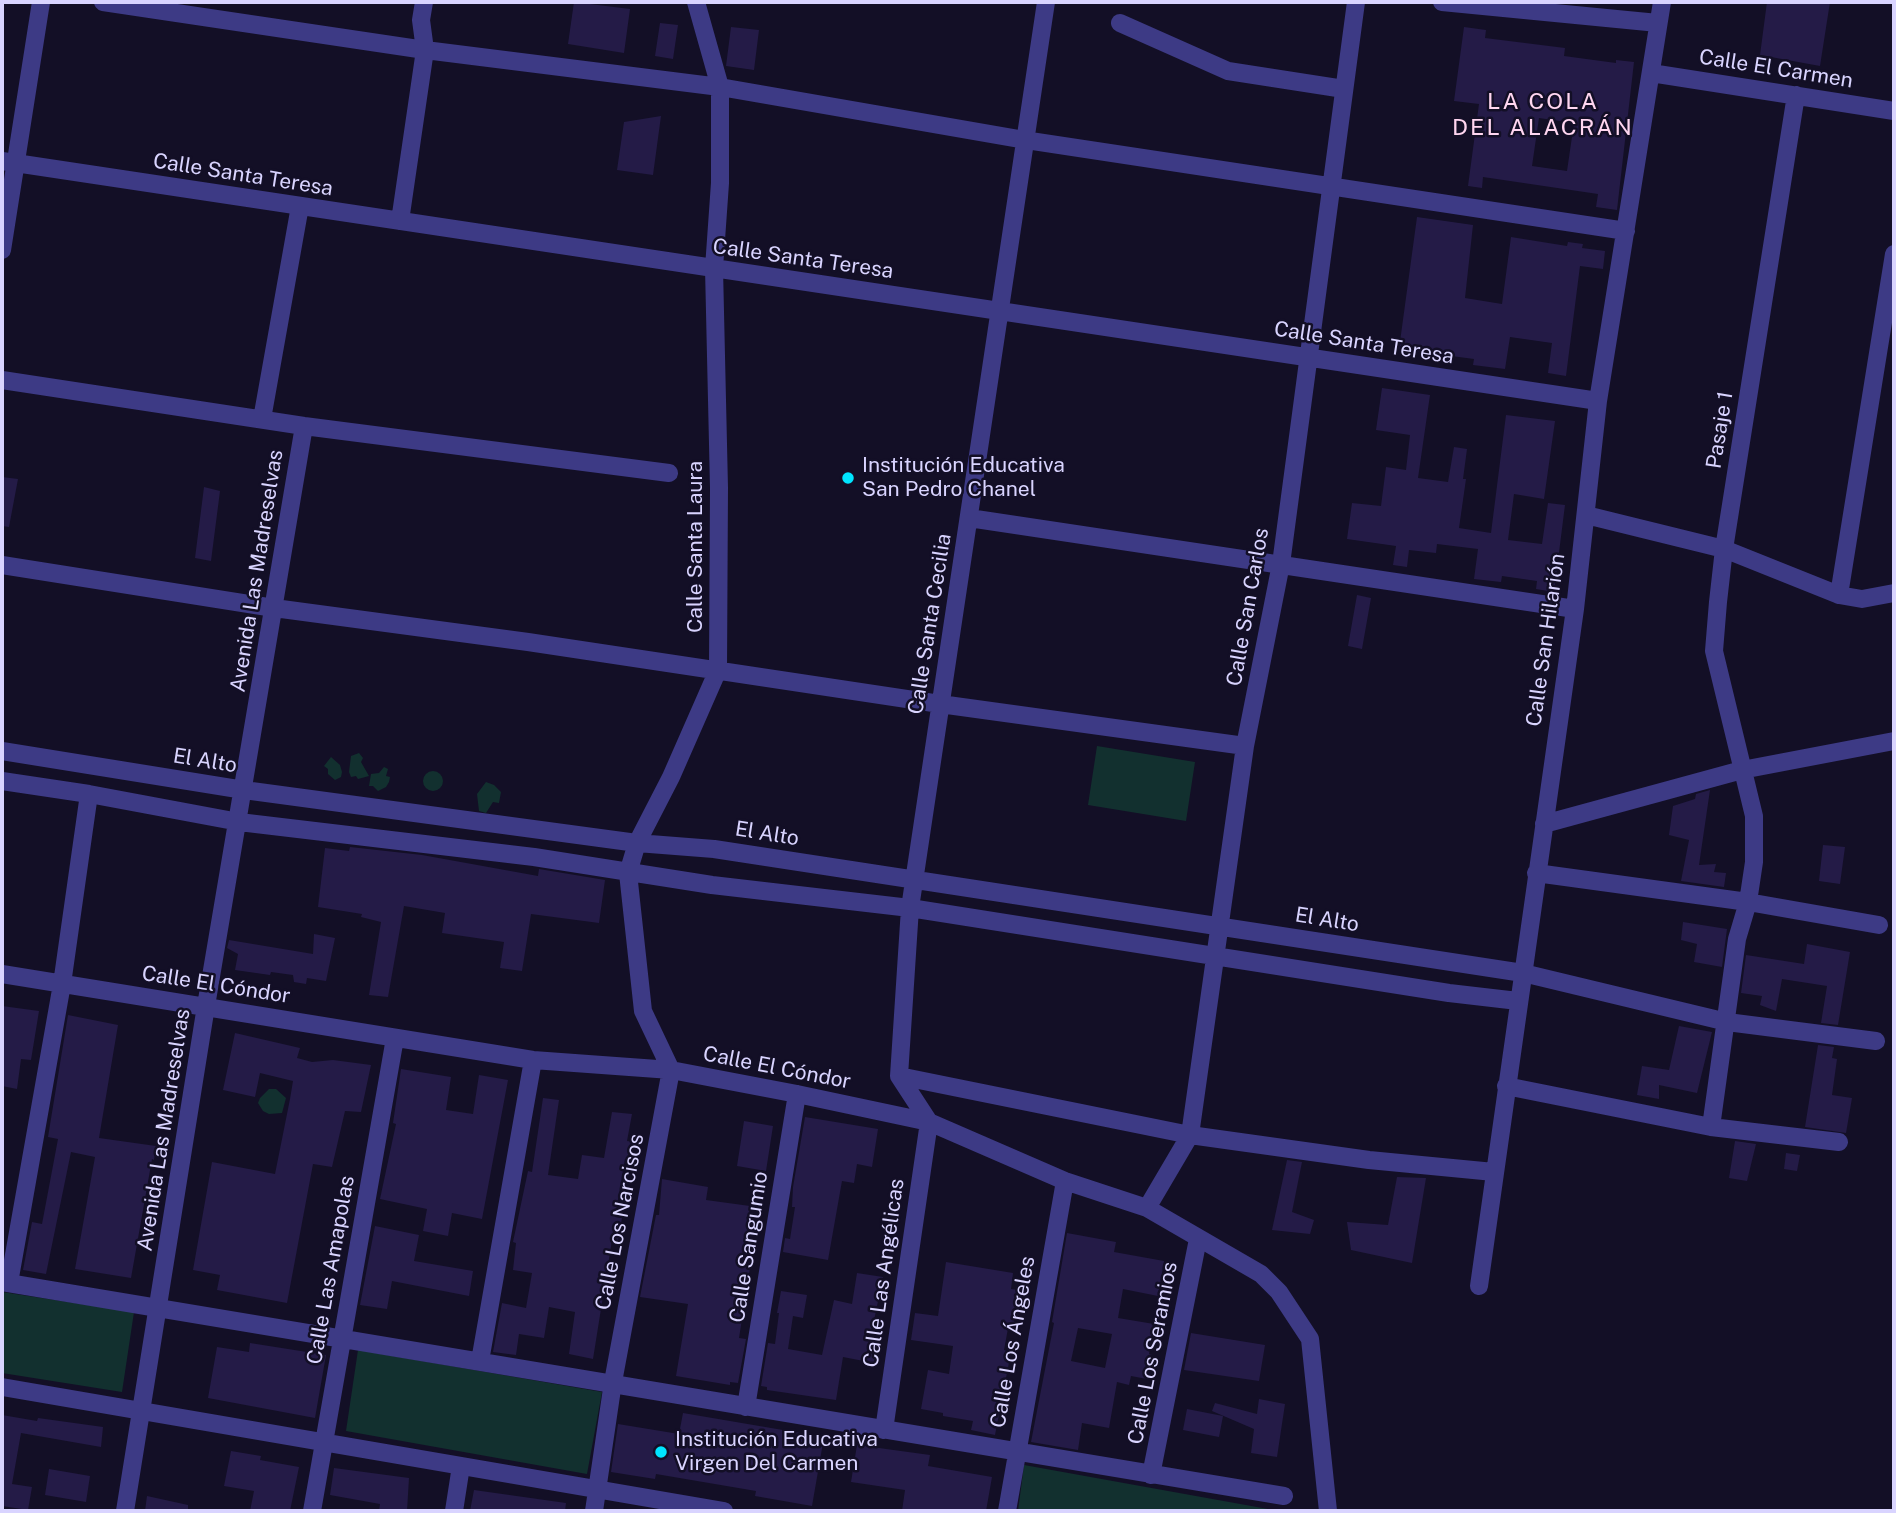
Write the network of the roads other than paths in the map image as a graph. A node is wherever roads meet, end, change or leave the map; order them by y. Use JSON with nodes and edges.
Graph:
{"nodes":[{"id":1,"x":41,"y":2,"type":"edge"},
{"id":2,"x":106,"y":2,"type":"edge"},
{"id":3,"x":424,"y":2,"type":"edge"},
{"id":4,"x":696,"y":2,"type":"edge"},
{"id":5,"x":1046,"y":2,"type":"edge"},
{"id":6,"x":1356,"y":2,"type":"edge"},
{"id":7,"x":1442,"y":2,"type":"edge"},
{"id":8,"x":1662,"y":2,"type":"edge"},
{"id":9,"x":1120,"y":23,"type":"dead end"},
{"id":10,"x":1658,"y":23,"type":"junction"},
{"id":11,"x":425,"y":50,"type":"junction"},
{"id":12,"x":1651,"y":73,"type":"junction"},
{"id":13,"x":720,"y":86,"type":"junction"},
{"id":14,"x":1344,"y":89,"type":"junction"},
{"id":15,"x":1796,"y":95,"type":"junction"},
{"id":16,"x":1894,"y":111,"type":"edge"},
{"id":17,"x":1025,"y":140,"type":"junction"},
{"id":18,"x":8,"y":162,"type":"edge"},
{"id":19,"x":1331,"y":186,"type":"junction"},
{"id":20,"x":300,"y":206,"type":"junction"},
{"id":21,"x":401,"y":221,"type":"junction"},
{"id":22,"x":1626,"y":231,"type":"junction"},
{"id":23,"x":2,"y":250,"type":"edge"},
{"id":24,"x":1894,"y":254,"type":"edge"},
{"id":25,"x":714,"y":268,"type":"junction"},
{"id":26,"x":999,"y":311,"type":"junction"},
{"id":27,"x":1310,"y":358,"type":"junction"},
{"id":28,"x":2,"y":380,"type":"edge"},
{"id":29,"x":1598,"y":401,"type":"junction"},
{"id":30,"x":262,"y":419,"type":"junction"},
{"id":31,"x":304,"y":426,"type":"junction"},
{"id":32,"x":669,"y":473,"type":"dead end"},
{"id":33,"x":1586,"y":515,"type":"junction"},
{"id":34,"x":969,"y":518,"type":"junction"},
{"id":35,"x":1724,"y":549,"type":"junction"},
{"id":36,"x":1281,"y":564,"type":"junction"},
{"id":37,"x":2,"y":565,"type":"edge"},
{"id":38,"x":1894,"y":593,"type":"edge"},
{"id":39,"x":1839,"y":595,"type":"junction"},
{"id":40,"x":274,"y":608,"type":"junction"},
{"id":41,"x":1574,"y":609,"type":"junction"},
{"id":42,"x":718,"y":670,"type":"junction"},
{"id":43,"x":940,"y":704,"type":"junction"},
{"id":44,"x":1894,"y":741,"type":"edge"},
{"id":45,"x":1245,"y":746,"type":"junction"},
{"id":46,"x":2,"y":751,"type":"edge"},
{"id":47,"x":1742,"y":770,"type":"junction"},
{"id":48,"x":2,"y":781,"type":"edge"},
{"id":49,"x":244,"y":790,"type":"junction"},
{"id":50,"x":89,"y":794,"type":"junction"},
{"id":51,"x":239,"y":822,"type":"junction"},
{"id":52,"x":1544,"y":824,"type":"junction"},
{"id":53,"x":637,"y":843,"type":"junction"},
{"id":54,"x":628,"y":873,"type":"junction"},
{"id":55,"x":1536,"y":873,"type":"junction"},
{"id":56,"x":914,"y":880,"type":"junction"},
{"id":57,"x":1748,"y":902,"type":"junction"},
{"id":58,"x":910,"y":908,"type":"junction"},
{"id":59,"x":1878,"y":925,"type":"dead end"},
{"id":60,"x":1221,"y":927,"type":"junction"},
{"id":61,"x":1216,"y":956,"type":"junction"},
{"id":62,"x":1523,"y":973,"type":"junction"},
{"id":63,"x":2,"y":974,"type":"edge"},
{"id":64,"x":62,"y":984,"type":"junction"},
{"id":65,"x":1518,"y":1001,"type":"junction"},
{"id":66,"x":206,"y":1006,"type":"junction"},
{"id":67,"x":1727,"y":1022,"type":"junction"},
{"id":68,"x":396,"y":1038,"type":"junction"},
{"id":69,"x":1877,"y":1041,"type":"dead end"},
{"id":70,"x":533,"y":1060,"type":"junction"},
{"id":71,"x":671,"y":1070,"type":"junction"},
{"id":72,"x":899,"y":1076,"type":"junction"},
{"id":73,"x":1506,"y":1086,"type":"junction"},
{"id":74,"x":797,"y":1094,"type":"junction"},
{"id":75,"x":929,"y":1122,"type":"junction"},
{"id":76,"x":1711,"y":1127,"type":"junction"},
{"id":77,"x":1190,"y":1135,"type":"junction"},
{"id":78,"x":1839,"y":1142,"type":"dead end"},
{"id":79,"x":1494,"y":1172,"type":"junction"},
{"id":80,"x":1065,"y":1181,"type":"junction"},
{"id":81,"x":1147,"y":1208,"type":"junction"},
{"id":82,"x":1198,"y":1239,"type":"junction"},
{"id":83,"x":5,"y":1282,"type":"edge"},
{"id":84,"x":1479,"y":1286,"type":"dead end"},
{"id":85,"x":159,"y":1307,"type":"junction"},
{"id":86,"x":341,"y":1339,"type":"junction"},
{"id":87,"x":480,"y":1362,"type":"junction"},
{"id":88,"x":612,"y":1382,"type":"junction"},
{"id":89,"x":2,"y":1387,"type":"edge"},
{"id":90,"x":746,"y":1407,"type":"junction"},
{"id":91,"x":142,"y":1412,"type":"junction"},
{"id":92,"x":884,"y":1430,"type":"junction"},
{"id":93,"x":324,"y":1443,"type":"junction"},
{"id":94,"x":1017,"y":1452,"type":"junction"},
{"id":95,"x":461,"y":1466,"type":"junction"},
{"id":96,"x":1151,"y":1475,"type":"junction"},
{"id":97,"x":597,"y":1490,"type":"junction"},
{"id":98,"x":1284,"y":1496,"type":"dead end"},
{"id":99,"x":125,"y":1511,"type":"edge"},
{"id":100,"x":312,"y":1511,"type":"edge"},
{"id":101,"x":454,"y":1511,"type":"edge"},
{"id":102,"x":594,"y":1511,"type":"edge"},
{"id":103,"x":724,"y":1511,"type":"edge"},
{"id":104,"x":1007,"y":1511,"type":"edge"},
{"id":105,"x":1328,"y":1511,"type":"edge"}],
"edges":[{"from":1,"to":18,"type":"street"},
{"from":2,"to":11,"type":"street"},
{"from":3,"to":11,"type":"street"},
{"from":4,"to":13,"type":"street","name":"Calle Santa Laura"},
{"from":5,"to":17,"type":"street","name":"Calle Santa Cecilia"},
{"from":6,"to":14,"type":"street","name":"Calle San Carlos"},
{"from":7,"to":10,"type":"street"},
{"from":8,"to":10,"type":"street","name":"Calle San Hilarión"},
{"from":9,"to":14,"type":"street"},
{"from":10,"to":12,"type":"street","name":"Calle San Hilarión"},
{"from":11,"to":13,"type":"street"},
{"from":11,"to":21,"type":"street"},
{"from":12,"to":15,"type":"street","name":"Calle El Carmen"},
{"from":12,"to":22,"type":"street","name":"Calle San Hilarión"},
{"from":13,"to":17,"type":"street"},
{"from":13,"to":25,"type":"street","name":"Calle Santa Laura"},
{"from":14,"to":19,"type":"street","name":"Calle San Carlos"},
{"from":15,"to":16,"type":"street","name":"Calle El Carmen"},
{"from":15,"to":35,"type":"street","name":"Pasaje 1"},
{"from":17,"to":19,"type":"street"},
{"from":17,"to":26,"type":"street","name":"Calle Santa Cecilia"},
{"from":18,"to":20,"type":"street","name":"Calle Santa Teresa"},
{"from":18,"to":23,"type":"street"},
{"from":19,"to":22,"type":"street"},
{"from":19,"to":27,"type":"street","name":"Calle San Carlos"},
{"from":20,"to":21,"type":"street","name":"Calle Santa Teresa"},
{"from":20,"to":30,"type":"street","name":"Avenida Las Madreselvas"},
{"from":21,"to":25,"type":"street","name":"Calle Santa Teresa"},
{"from":22,"to":29,"type":"street","name":"Calle San Hilarión"},
{"from":24,"to":39,"type":"street"},
{"from":25,"to":26,"type":"street","name":"Calle Santa Teresa"},
{"from":25,"to":42,"type":"street","name":"Calle Santa Laura"},
{"from":26,"to":27,"type":"street","name":"Calle Santa Teresa"},
{"from":26,"to":34,"type":"street","name":"Calle Santa Cecilia"},
{"from":27,"to":29,"type":"street","name":"Calle Santa Teresa"},
{"from":27,"to":36,"type":"street","name":"Calle San Carlos"},
{"from":28,"to":30,"type":"street"},
{"from":29,"to":33,"type":"street","name":"Calle San Hilarión"},
{"from":30,"to":31,"type":"street"},
{"from":31,"to":32,"type":"street"},
{"from":31,"to":40,"type":"street","name":"Avenida Las Madreselvas"},
{"from":33,"to":35,"type":"street"},
{"from":33,"to":41,"type":"street","name":"Calle San Hilarión"},
{"from":34,"to":36,"type":"street"},
{"from":34,"to":43,"type":"street","name":"Calle Santa Cecilia"},
{"from":35,"to":39,"type":"street"},
{"from":35,"to":47,"type":"street","name":"Pasaje 1"},
{"from":36,"to":41,"type":"street"},
{"from":36,"to":45,"type":"street","name":"Calle San Carlos"},
{"from":37,"to":40,"type":"street"},
{"from":38,"to":39,"type":"street"},
{"from":40,"to":42,"type":"street"},
{"from":40,"to":49,"type":"street","name":"Avenida Las Madreselvas"},
{"from":41,"to":52,"type":"street","name":"Calle San Hilarión"},
{"from":42,"to":43,"type":"street"},
{"from":42,"to":53,"type":"street","name":"Calle Santa Laura"},
{"from":43,"to":45,"type":"street"},
{"from":43,"to":56,"type":"street","name":"Calle Santa Cecilia"},
{"from":44,"to":47,"type":"street"},
{"from":45,"to":60,"type":"street","name":"Calle San Carlos"},
{"from":46,"to":49,"type":"street","name":"El Alto"},
{"from":47,"to":52,"type":"street"},
{"from":47,"to":57,"type":"street","name":"Pasaje 1"},
{"from":48,"to":50,"type":"street"},
{"from":49,"to":51,"type":"street","name":"Avenida Las Madreselvas"},
{"from":49,"to":53,"type":"street","name":"El Alto"},
{"from":50,"to":51,"type":"street"},
{"from":50,"to":64,"type":"street"},
{"from":51,"to":54,"type":"street"},
{"from":51,"to":66,"type":"street","name":"Avenida Las Madreselvas"},
{"from":52,"to":55,"type":"street","name":"Calle San Hilarión"},
{"from":53,"to":54,"type":"street","name":"Calle Santa Laura"},
{"from":53,"to":56,"type":"street","name":"El Alto"},
{"from":54,"to":58,"type":"street"},
{"from":54,"to":71,"type":"street","name":"Calle Santa Laura"},
{"from":55,"to":57,"type":"street"},
{"from":55,"to":62,"type":"street","name":"Calle San Hilarión"},
{"from":56,"to":58,"type":"street","name":"Calle Santa Cecilia"},
{"from":56,"to":60,"type":"street","name":"El Alto"},
{"from":57,"to":59,"type":"street"},
{"from":57,"to":67,"type":"street","name":"Pasaje 1"},
{"from":58,"to":61,"type":"street"},
{"from":58,"to":72,"type":"street","name":"Calle Santa Cecilia"},
{"from":60,"to":61,"type":"street","name":"Calle San Carlos"},
{"from":60,"to":62,"type":"street","name":"El Alto"},
{"from":61,"to":65,"type":"street"},
{"from":61,"to":77,"type":"street","name":"Calle San Carlos"},
{"from":62,"to":65,"type":"street","name":"Calle San Hilarión"},
{"from":62,"to":67,"type":"street","name":"El Alto"},
{"from":63,"to":64,"type":"street","name":"Calle El Cóndor"},
{"from":64,"to":66,"type":"street","name":"Calle El Cóndor"},
{"from":64,"to":83,"type":"street"},
{"from":65,"to":73,"type":"street","name":"Calle San Hilarión"},
{"from":66,"to":68,"type":"street","name":"Calle El Cóndor"},
{"from":66,"to":85,"type":"street","name":"Avenida Las Madreselvas"},
{"from":67,"to":69,"type":"street","name":"El Alto"},
{"from":67,"to":76,"type":"street","name":"Pasaje 1"},
{"from":68,"to":70,"type":"street","name":"Calle El Cóndor"},
{"from":68,"to":86,"type":"street","name":"Calle Las Amapolas"},
{"from":70,"to":71,"type":"street","name":"Calle El Cóndor"},
{"from":70,"to":87,"type":"street"},
{"from":71,"to":74,"type":"street","name":"Calle El Cóndor"},
{"from":71,"to":88,"type":"street","name":"Calle Los Narcisos"},
{"from":72,"to":75,"type":"street"},
{"from":72,"to":77,"type":"street"},
{"from":73,"to":76,"type":"street"},
{"from":73,"to":79,"type":"street","name":"Calle San Hilarión"},
{"from":74,"to":75,"type":"street","name":"Calle El Cóndor"},
{"from":74,"to":90,"type":"street","name":"Calle Sangumio"},
{"from":75,"to":80,"type":"street","name":"Calle El Cóndor"},
{"from":75,"to":92,"type":"street","name":"Calle Las Angélicas"},
{"from":76,"to":78,"type":"street"},
{"from":77,"to":79,"type":"street"},
{"from":77,"to":81,"type":"street","name":"Calle San Carlos"},
{"from":79,"to":84,"type":"street","name":"Calle San Hilarión"},
{"from":80,"to":81,"type":"street","name":"Calle El Cóndor"},
{"from":80,"to":94,"type":"street","name":"Calle Los Ángeles"},
{"from":81,"to":82,"type":"street","name":"Calle El Cóndor"},
{"from":82,"to":96,"type":"street","name":"Calle Los Seramios"},
{"from":82,"to":105,"type":"street","name":"Calle El Cóndor"},
{"from":83,"to":85,"type":"street"},
{"from":85,"to":86,"type":"street"},
{"from":85,"to":91,"type":"street","name":"Avenida Las Madreselvas"},
{"from":86,"to":87,"type":"street"},
{"from":86,"to":93,"type":"street","name":"Calle Las Amapolas"},
{"from":87,"to":88,"type":"street"},
{"from":88,"to":90,"type":"street"},
{"from":88,"to":97,"type":"street","name":"Calle Los Narcisos"},
{"from":89,"to":91,"type":"street"},
{"from":90,"to":92,"type":"street"},
{"from":91,"to":93,"type":"street"},
{"from":91,"to":99,"type":"street","name":"Avenida Las Madreselvas"},
{"from":92,"to":94,"type":"street"},
{"from":93,"to":95,"type":"street"},
{"from":93,"to":100,"type":"street","name":"Calle Las Amapolas"},
{"from":94,"to":96,"type":"street"},
{"from":94,"to":104,"type":"street","name":"Calle Los Ángeles"},
{"from":95,"to":97,"type":"street"},
{"from":95,"to":101,"type":"street"},
{"from":96,"to":98,"type":"street"},
{"from":97,"to":102,"type":"street","name":"Calle Los Narcisos"},
{"from":97,"to":103,"type":"street"}]}
